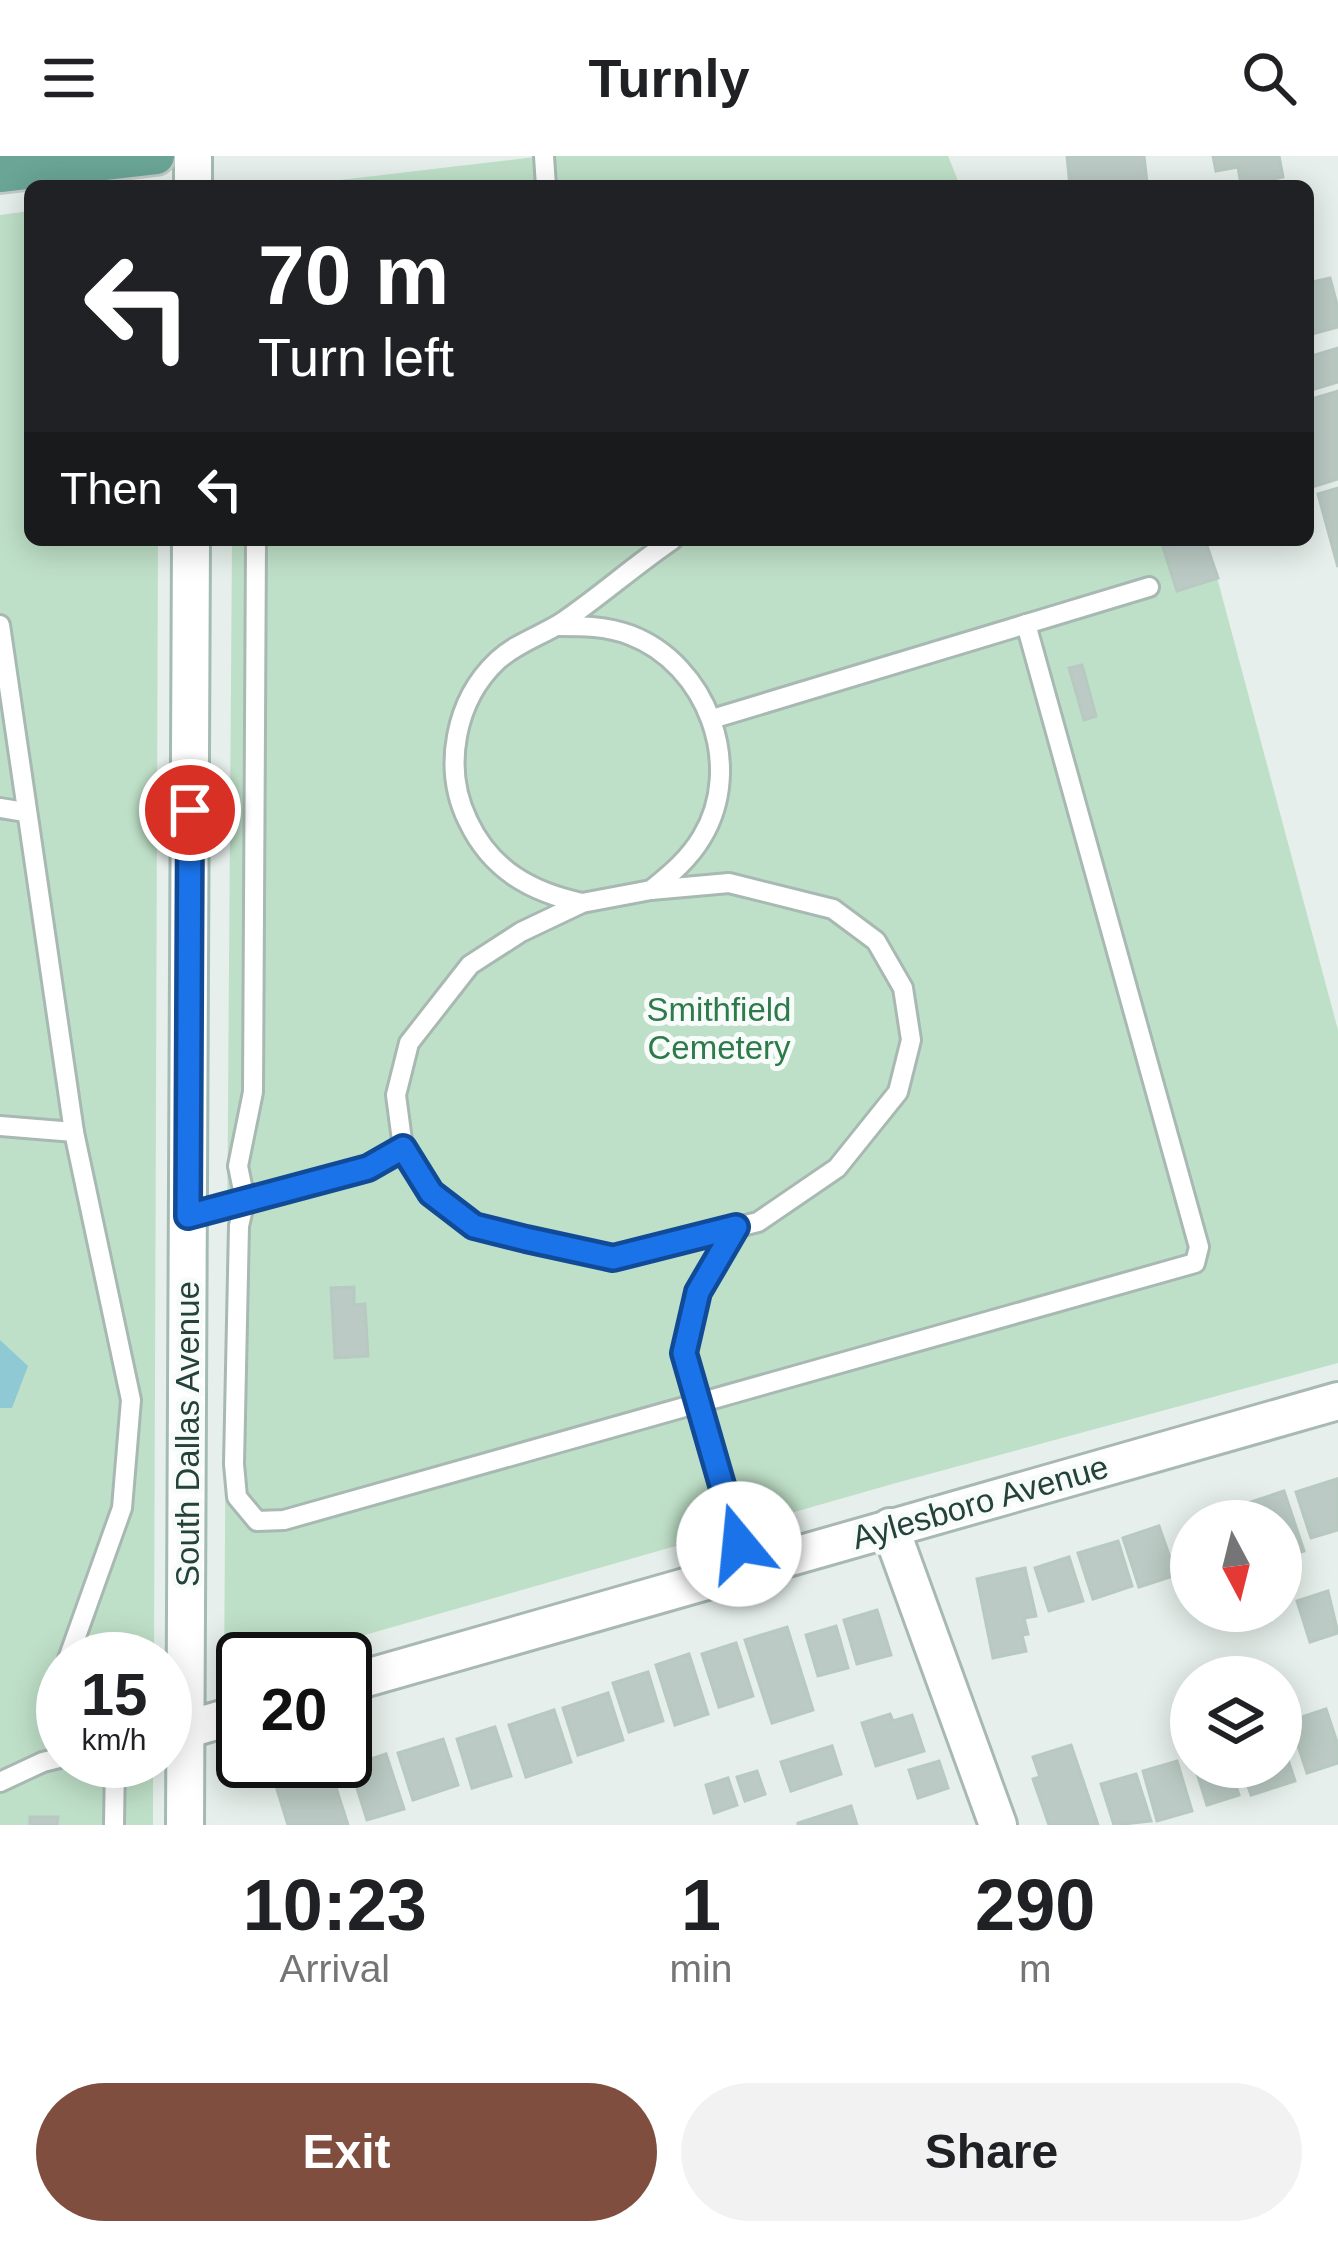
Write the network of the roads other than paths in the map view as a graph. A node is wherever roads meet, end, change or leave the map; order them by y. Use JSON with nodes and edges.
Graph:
{"nodes":[{"id":1,"x":156,"y":156,"type":"edge"},
{"id":2,"x":0,"y":174,"type":"edge"},
{"id":3,"x":191,"y":546,"type":"edge"},
{"id":4,"x":256,"y":546,"type":"edge"},
{"id":5,"x":664,"y":546,"type":"edge"},
{"id":6,"x":1149,"y":587,"type":"dead end"},
{"id":7,"x":1026,"y":624,"type":"junction"},
{"id":8,"x":0,"y":625,"type":"edge"},
{"id":9,"x":556,"y":626,"type":"junction"},
{"id":10,"x":3,"y":654,"type":"edge"},
{"id":11,"x":712,"y":719,"type":"junction"},
{"id":12,"x":0,"y":808,"type":"edge"},
{"id":13,"x":26,"y":812,"type":"junction"},
{"id":14,"x":651,"y":890,"type":"junction"},
{"id":15,"x":583,"y":903,"type":"junction"},
{"id":16,"x":0,"y":1126,"type":"edge"},
{"id":17,"x":74,"y":1132,"type":"junction"},
{"id":18,"x":403,"y":1148,"type":"junction"},
{"id":19,"x":245,"y":1200,"type":"junction"},
{"id":20,"x":188,"y":1216,"type":"junction"},
{"id":21,"x":736,"y":1227,"type":"junction"},
{"id":22,"x":1338,"y":1401,"type":"edge"},
{"id":23,"x":696,"y":1406,"type":"junction"},
{"id":24,"x":890,"y":1527,"type":"junction"},
{"id":25,"x":746,"y":1568,"type":"junction"},
{"id":26,"x":78,"y":1632,"type":"edge"},
{"id":27,"x":178,"y":1632,"type":"edge"},
{"id":28,"x":372,"y":1676,"type":"edge"},
{"id":29,"x":36,"y":1765,"type":"edge"},
{"id":30,"x":0,"y":1782,"type":"edge"},
{"id":31,"x":115,"y":1788,"type":"edge"},
{"id":32,"x":181,"y":1788,"type":"edge"},
{"id":33,"x":114,"y":1825,"type":"edge"},
{"id":34,"x":185,"y":1825,"type":"edge"},
{"id":35,"x":998,"y":1825,"type":"edge"}],
"edges":[{"from":1,"to":2,"type":"main road"},
{"from":3,"to":20,"type":"street","name":"South Dallas Avenue"},
{"from":4,"to":19,"type":"lane"},
{"from":5,"to":9,"type":"lane"},
{"from":6,"to":7,"type":"lane"},
{"from":7,"to":11,"type":"lane"},
{"from":7,"to":23,"type":"lane"},
{"from":8,"to":10,"type":"lane"},
{"from":9,"to":11,"type":"lane"},
{"from":9,"to":15,"type":"lane"},
{"from":10,"to":13,"type":"lane"},
{"from":11,"to":14,"type":"lane"},
{"from":12,"to":13,"type":"lane"},
{"from":13,"to":17,"type":"lane"},
{"from":14,"to":15,"type":"lane"},
{"from":14,"to":21,"type":"lane"},
{"from":15,"to":18,"type":"lane"},
{"from":16,"to":17,"type":"lane"},
{"from":17,"to":26,"type":"lane"},
{"from":18,"to":19,"type":"lane"},
{"from":18,"to":21,"type":"lane"},
{"from":19,"to":20,"type":"lane"},
{"from":19,"to":23,"type":"lane"},
{"from":20,"to":27,"type":"street","name":"South Dallas Avenue"},
{"from":21,"to":23,"type":"lane"},
{"from":22,"to":24,"type":"street","name":"Aylesboro Avenue"},
{"from":23,"to":25,"type":"lane"},
{"from":24,"to":25,"type":"street","name":"Aylesboro Avenue"},
{"from":24,"to":35,"type":"street"},
{"from":25,"to":28,"type":"street","name":"Aylesboro Avenue"},
{"from":29,"to":30,"type":"lane"},
{"from":31,"to":33,"type":"lane"},
{"from":32,"to":34,"type":"street","name":"South Dallas Avenue"}]}
